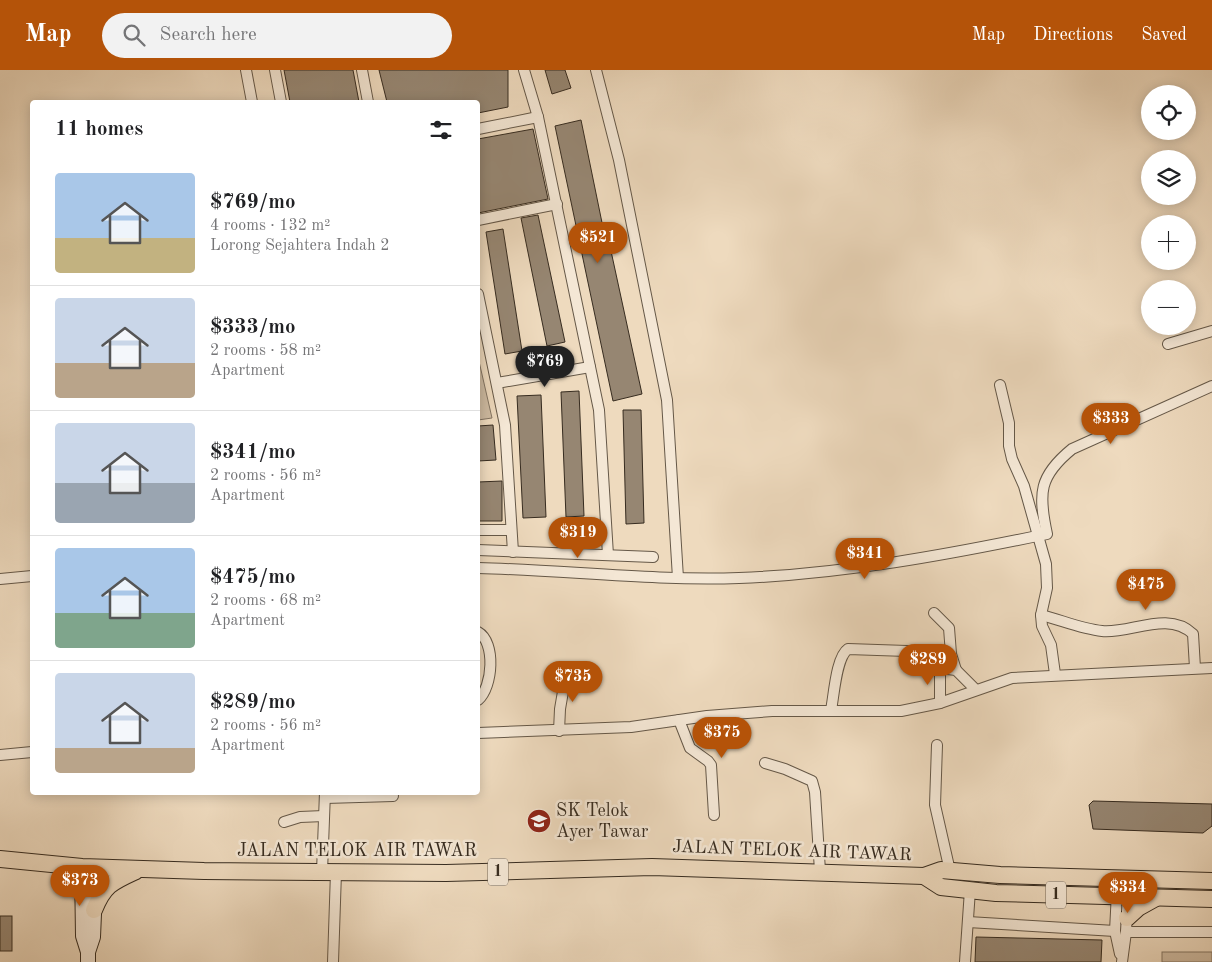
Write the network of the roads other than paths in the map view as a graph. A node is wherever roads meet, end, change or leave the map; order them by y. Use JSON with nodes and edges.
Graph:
{"nodes":[{"id":1,"x":246,"y":70,"type":"edge"},
{"id":2,"x":275,"y":70,"type":"edge"},
{"id":3,"x":362,"y":70,"type":"edge"},
{"id":4,"x":524,"y":70,"type":"edge"},
{"id":5,"x":596,"y":70,"type":"edge"},
{"id":6,"x":252,"y":100,"type":"edge"},
{"id":7,"x":282,"y":100,"type":"edge"},
{"id":8,"x":368,"y":100,"type":"edge"},
{"id":9,"x":538,"y":117,"type":"junction"},
{"id":10,"x":480,"y":129,"type":"edge"},
{"id":11,"x":557,"y":204,"type":"junction"},
{"id":12,"x":480,"y":220,"type":"edge"},
{"id":13,"x":480,"y":322,"type":"edge"},
{"id":14,"x":1212,"y":331,"type":"edge"},
{"id":15,"x":1168,"y":344,"type":"dead end"},
{"id":16,"x":590,"y":367,"type":"junction"},
{"id":17,"x":497,"y":383,"type":"junction"},
{"id":18,"x":1000,"y":385,"type":"dead end"},
{"id":19,"x":1212,"y":386,"type":"edge"},
{"id":20,"x":480,"y":530,"type":"edge"},
{"id":21,"x":511,"y":530,"type":"junction"},
{"id":22,"x":1039,"y":535,"type":"junction"},
{"id":23,"x":480,"y":550,"type":"edge"},
{"id":24,"x":512,"y":552,"type":"junction"},
{"id":25,"x":608,"y":555,"type":"junction"},
{"id":26,"x":653,"y":557,"type":"dead end"},
{"id":27,"x":480,"y":568,"type":"edge"},
{"id":28,"x":30,"y":576,"type":"edge"},
{"id":29,"x":678,"y":578,"type":"junction"},
{"id":30,"x":0,"y":579,"type":"edge"},
{"id":31,"x":934,"y":613,"type":"dead end"},
{"id":32,"x":1041,"y":614,"type":"junction"},
{"id":33,"x":480,"y":633,"type":"edge"},
{"id":34,"x":1195,"y":668,"type":"junction"},
{"id":35,"x":1212,"y":668,"type":"edge"},
{"id":36,"x":940,"y":669,"type":"junction"},
{"id":37,"x":956,"y":670,"type":"junction"},
{"id":38,"x":566,"y":674,"type":"dead end"},
{"id":39,"x":1055,"y":674,"type":"junction"},
{"id":40,"x":975,"y":690,"type":"junction"},
{"id":41,"x":480,"y":696,"type":"edge"},
{"id":42,"x":940,"y":704,"type":"junction"},
{"id":43,"x":831,"y":710,"type":"junction"},
{"id":44,"x":679,"y":720,"type":"junction"},
{"id":45,"x":560,"y":731,"type":"junction"},
{"id":46,"x":480,"y":734,"type":"edge"},
{"id":47,"x":937,"y":745,"type":"dead end"},
{"id":48,"x":30,"y":752,"type":"edge"},
{"id":49,"x":0,"y":756,"type":"edge"},
{"id":50,"x":765,"y":763,"type":"dead end"},
{"id":51,"x":325,"y":795,"type":"edge"},
{"id":52,"x":393,"y":796,"type":"dead end"},
{"id":53,"x":714,"y":814,"type":"dead end"},
{"id":54,"x":324,"y":816,"type":"junction"},
{"id":55,"x":284,"y":822,"type":"dead end"},
{"id":56,"x":0,"y":859,"type":"edge"},
{"id":57,"x":89,"y":867,"type":"junction"},
{"id":58,"x":140,"y":869,"type":"junction"},
{"id":59,"x":820,"y":871,"type":"junction"},
{"id":60,"x":950,"y":871,"type":"junction"},
{"id":61,"x":329,"y":872,"type":"junction"},
{"id":62,"x":924,"y":876,"type":"junction"},
{"id":63,"x":1123,"y":879,"type":"junction"},
{"id":64,"x":1212,"y":881,"type":"edge"},
{"id":65,"x":970,"y":890,"type":"junction"},
{"id":66,"x":1122,"y":896,"type":"junction"},
{"id":67,"x":1156,"y":898,"type":"junction"},
{"id":68,"x":1212,"y":900,"type":"edge"},
{"id":69,"x":94,"y":910,"type":"junction"},
{"id":70,"x":968,"y":922,"type":"junction"},
{"id":71,"x":1127,"y":925,"type":"junction"},
{"id":72,"x":1115,"y":931,"type":"junction"},
{"id":73,"x":1212,"y":932,"type":"edge"},
{"id":74,"x":88,"y":957,"type":"edge"},
{"id":75,"x":1122,"y":961,"type":"edge"},
{"id":76,"x":333,"y":962,"type":"edge"},
{"id":77,"x":965,"y":962,"type":"edge"}],
"edges":[{"from":1,"to":6,"type":"street"},
{"from":2,"to":7,"type":"street"},
{"from":3,"to":8,"type":"street"},
{"from":4,"to":9,"type":"street"},
{"from":5,"to":29,"type":"street"},
{"from":9,"to":10,"type":"street"},
{"from":9,"to":11,"type":"street"},
{"from":11,"to":12,"type":"street"},
{"from":11,"to":16,"type":"street"},
{"from":13,"to":17,"type":"street"},
{"from":14,"to":15,"type":"street"},
{"from":16,"to":17,"type":"street"},
{"from":16,"to":25,"type":"street"},
{"from":17,"to":21,"type":"street"},
{"from":18,"to":22,"type":"street"},
{"from":19,"to":22,"type":"street"},
{"from":20,"to":21,"type":"street"},
{"from":21,"to":24,"type":"street"},
{"from":22,"to":29,"type":"street"},
{"from":22,"to":32,"type":"street"},
{"from":23,"to":24,"type":"street"},
{"from":24,"to":25,"type":"street"},
{"from":25,"to":26,"type":"street"},
{"from":27,"to":29,"type":"street"},
{"from":28,"to":30,"type":"street"},
{"from":31,"to":37,"type":"street"},
{"from":32,"to":34,"type":"street"},
{"from":32,"to":39,"type":"street"},
{"from":33,"to":41,"type":"street"},
{"from":34,"to":35,"type":"street"},
{"from":34,"to":39,"type":"street"},
{"from":36,"to":37,"type":"street"},
{"from":36,"to":42,"type":"street"},
{"from":36,"to":43,"type":"street"},
{"from":37,"to":40,"type":"street"},
{"from":38,"to":45,"type":"street"},
{"from":39,"to":40,"type":"street"},
{"from":40,"to":42,"type":"street"},
{"from":42,"to":43,"type":"street"},
{"from":43,"to":44,"type":"street"},
{"from":44,"to":45,"type":"street"},
{"from":44,"to":53,"type":"street"},
{"from":45,"to":46,"type":"street"},
{"from":47,"to":60,"type":"street"},
{"from":48,"to":49,"type":"street"},
{"from":50,"to":59,"type":"street"},
{"from":51,"to":52,"type":"street"},
{"from":51,"to":54,"type":"street"},
{"from":54,"to":55,"type":"street"},
{"from":54,"to":61,"type":"street"},
{"from":56,"to":57,"type":"main road","name":"JALAN TELOK AIR TAWAR","number":"1"},
{"from":57,"to":58,"type":"main road","name":"JALAN TELOK AIR TAWAR","number":"1"},
{"from":57,"to":69,"type":"main road"},
{"from":57,"to":74,"type":"main road"},
{"from":58,"to":61,"type":"main road","name":"JALAN TELOK AIR TAWAR","number":"1"},
{"from":58,"to":69,"type":"main road"},
{"from":59,"to":61,"type":"main road","name":"JALAN TELOK AIR TAWAR","number":"1"},
{"from":59,"to":62,"type":"main road","name":"JALAN TELOK AIR TAWAR","number":"1"},
{"from":60,"to":62,"type":"main road","name":"JALAN TELOK AIR TAWAR","number":"1"},
{"from":60,"to":63,"type":"main road","name":"JALAN TELOK AIR TAWAR","number":"1"},
{"from":61,"to":76,"type":"street"},
{"from":62,"to":65,"type":"main road","name":"JALAN TELOK AIR TAWAR","number":"1"},
{"from":63,"to":64,"type":"main road","name":"JALAN TELOK AIR TAWAR","number":"1"},
{"from":63,"to":66,"type":"street"},
{"from":65,"to":66,"type":"main road","name":"JALAN TELOK AIR TAWAR","number":"1"},
{"from":65,"to":70,"type":"street"},
{"from":66,"to":67,"type":"main road","name":"JALAN TELOK AIR TAWAR","number":"1"},
{"from":66,"to":71,"type":"street"},
{"from":66,"to":72,"type":"street"},
{"from":67,"to":68,"type":"main road","name":"JALAN TELOK AIR TAWAR","number":"1"},
{"from":67,"to":71,"type":"main road"},
{"from":69,"to":74,"type":"main road"},
{"from":70,"to":72,"type":"street"},
{"from":70,"to":77,"type":"street"},
{"from":71,"to":73,"type":"street"},
{"from":71,"to":75,"type":"street"},
{"from":72,"to":75,"type":"street"}]}
